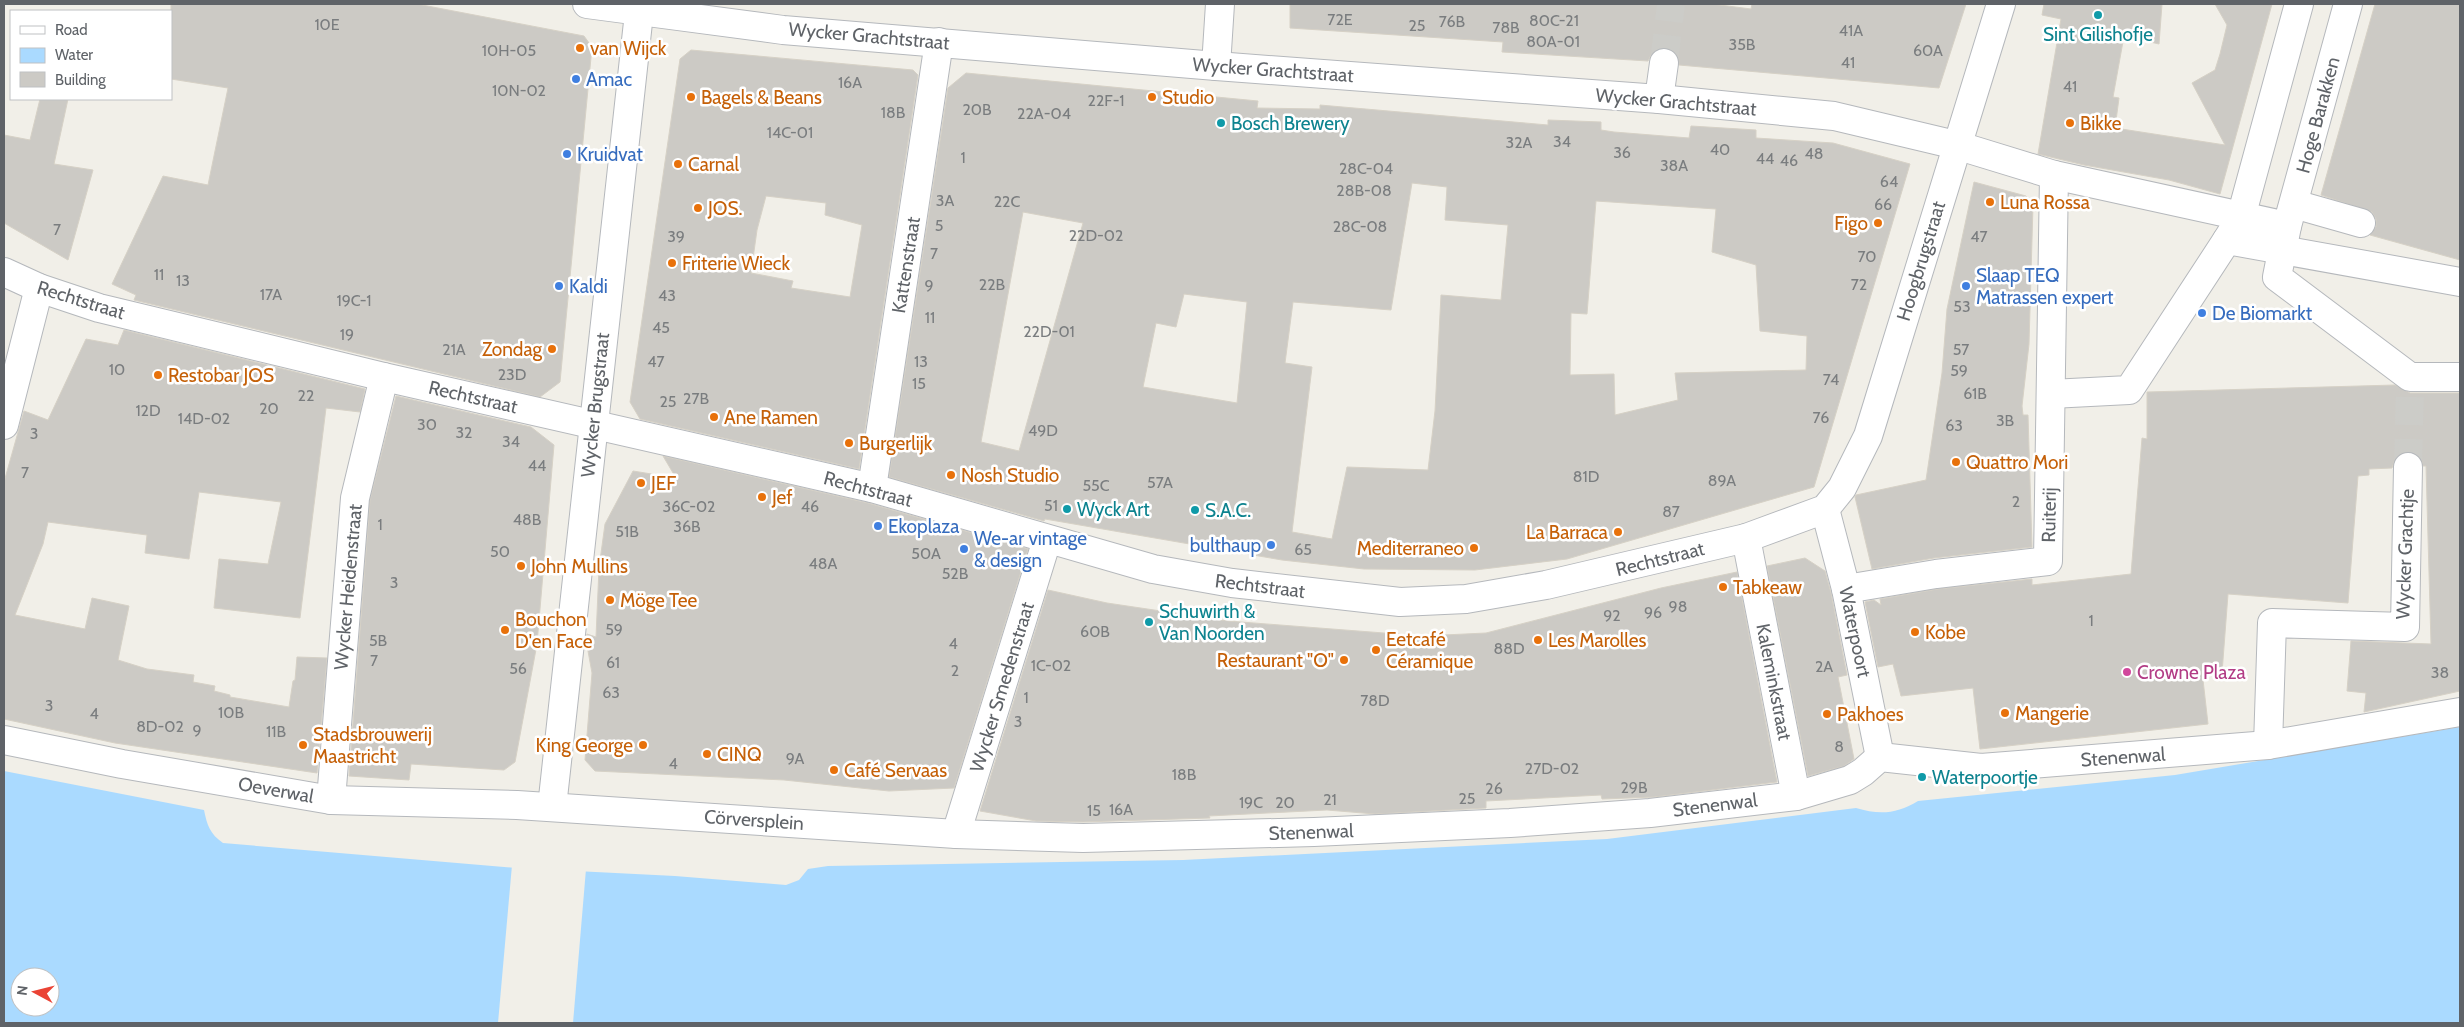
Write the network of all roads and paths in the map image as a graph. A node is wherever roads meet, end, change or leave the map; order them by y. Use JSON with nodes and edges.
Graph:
{"nodes":[{"id":1,"x":587,"y":4,"type":"edge"},
{"id":2,"x":1220,"y":4,"type":"edge"},
{"id":3,"x":2001,"y":4,"type":"edge"},
{"id":4,"x":2299,"y":4,"type":"edge"},
{"id":5,"x":2348,"y":4,"type":"edge"},
{"id":6,"x":639,"y":8,"type":"edge"},
{"id":7,"x":939,"y":42,"type":"junction"},
{"id":8,"x":1664,"y":63,"type":"tunnel mouth"},
{"id":9,"x":1216,"y":66,"type":"junction"},
{"id":10,"x":1659,"y":99,"type":"junction"},
{"id":11,"x":1956,"y":145,"type":"junction"},
{"id":12,"x":2054,"y":175,"type":"junction"},
{"id":13,"x":2176,"y":202,"type":"junction"},
{"id":14,"x":2241,"y":217,"type":"junction"},
{"id":15,"x":2361,"y":222,"type":"dead end"},
{"id":16,"x":2288,"y":227,"type":"junction"},
{"id":17,"x":2227,"y":240,"type":"junction"},
{"id":18,"x":4,"y":272,"type":"edge"},
{"id":19,"x":2277,"y":277,"type":"junction"},
{"id":20,"x":2460,"y":282,"type":"edge"},
{"id":21,"x":39,"y":288,"type":"junction"},
{"id":22,"x":384,"y":377,"type":"junction"},
{"id":23,"x":2460,"y":377,"type":"edge"},
{"id":24,"x":2050,"y":394,"type":"junction"},
{"id":25,"x":592,"y":424,"type":"junction"},
{"id":26,"x":4,"y":425,"type":"edge"},
{"id":27,"x":2408,"y":467,"type":"tunnel mouth"},
{"id":28,"x":872,"y":488,"type":"junction"},
{"id":29,"x":1824,"y":509,"type":"junction"},
{"id":30,"x":1746,"y":538,"type":"junction"},
{"id":31,"x":1047,"y":540,"type":"junction"},
{"id":32,"x":1846,"y":589,"type":"junction"},
{"id":33,"x":2460,"y":712,"type":"edge"},
{"id":34,"x":4,"y":740,"type":"edge"},
{"id":35,"x":2268,"y":746,"type":"junction"},
{"id":36,"x":1880,"y":757,"type":"junction"},
{"id":37,"x":1796,"y":796,"type":"junction"},
{"id":38,"x":331,"y":800,"type":"junction"},
{"id":39,"x":552,"y":807,"type":"junction"},
{"id":40,"x":956,"y":834,"type":"junction"}],
"edges":[{"from":1,"to":6,"type":"street","name":"Wycker Grachtstraat"},
{"from":2,"to":9,"type":"street"},
{"from":3,"to":11,"type":"street","name":"Hoogbrugstraat"},
{"from":4,"to":14,"type":"street"},
{"from":5,"to":16,"type":"street","name":"Hoge Barakken"},
{"from":6,"to":7,"type":"street","name":"Wycker Grachtstraat"},
{"from":6,"to":25,"type":"street","name":"Wycker Brugstraat"},
{"from":7,"to":9,"type":"street","name":"Wycker Grachtstraat"},
{"from":7,"to":28,"type":"street","name":"Kattenstraat"},
{"from":8,"to":10,"type":"street"},
{"from":9,"to":10,"type":"street","name":"Wycker Grachtstraat"},
{"from":10,"to":11,"type":"street","name":"Wycker Grachtstraat"},
{"from":11,"to":12,"type":"street"},
{"from":11,"to":29,"type":"street","name":"Hoogbrugstraat"},
{"from":12,"to":13,"type":"street"},
{"from":12,"to":24,"type":"street","name":"Ruiterij"},
{"from":13,"to":14,"type":"street"},
{"from":13,"to":17,"type":"street"},
{"from":14,"to":16,"type":"street"},
{"from":14,"to":17,"type":"street"},
{"from":15,"to":16,"type":"street"},
{"from":16,"to":17,"type":"street"},
{"from":16,"to":19,"type":"street","name":"Hoge Barakken"},
{"from":16,"to":20,"type":"street"},
{"from":17,"to":19,"type":"street"},
{"from":17,"to":24,"type":"street"},
{"from":18,"to":21,"type":"street","name":"Rechtstraat"},
{"from":19,"to":23,"type":"street"},
{"from":21,"to":22,"type":"street","name":"Rechtstraat"},
{"from":21,"to":26,"type":"street"},
{"from":22,"to":25,"type":"street","name":"Rechtstraat"},
{"from":22,"to":38,"type":"street","name":"Wycker Heidenstraat"},
{"from":24,"to":32,"type":"street","name":"Ruiterij"},
{"from":25,"to":28,"type":"street","name":"Rechtstraat"},
{"from":25,"to":39,"type":"street","name":"Wycker Brugstraat"},
{"from":27,"to":35,"type":"street","name":"Wycker Grachtje"},
{"from":28,"to":31,"type":"street","name":"Rechtstraat"},
{"from":29,"to":30,"type":"street","name":"Rechtstraat"},
{"from":29,"to":32,"type":"street","name":"Waterpoort"},
{"from":30,"to":31,"type":"street","name":"Rechtstraat"},
{"from":30,"to":37,"type":"street","name":"Kaleminkstraat"},
{"from":31,"to":40,"type":"street","name":"Wycker Smedenstraat"},
{"from":32,"to":36,"type":"street","name":"Waterpoort"},
{"from":33,"to":35,"type":"street","name":"Stenenwal"},
{"from":34,"to":38,"type":"street","name":"Oeverwal"},
{"from":35,"to":36,"type":"street","name":"Stenenwal"},
{"from":36,"to":37,"type":"street","name":"Stenenwal"},
{"from":37,"to":40,"type":"street","name":"Stenenwal"},
{"from":38,"to":39,"type":"street","name":"Oeverwal"},
{"from":39,"to":40,"type":"street","name":"Cörversplein"}]}
